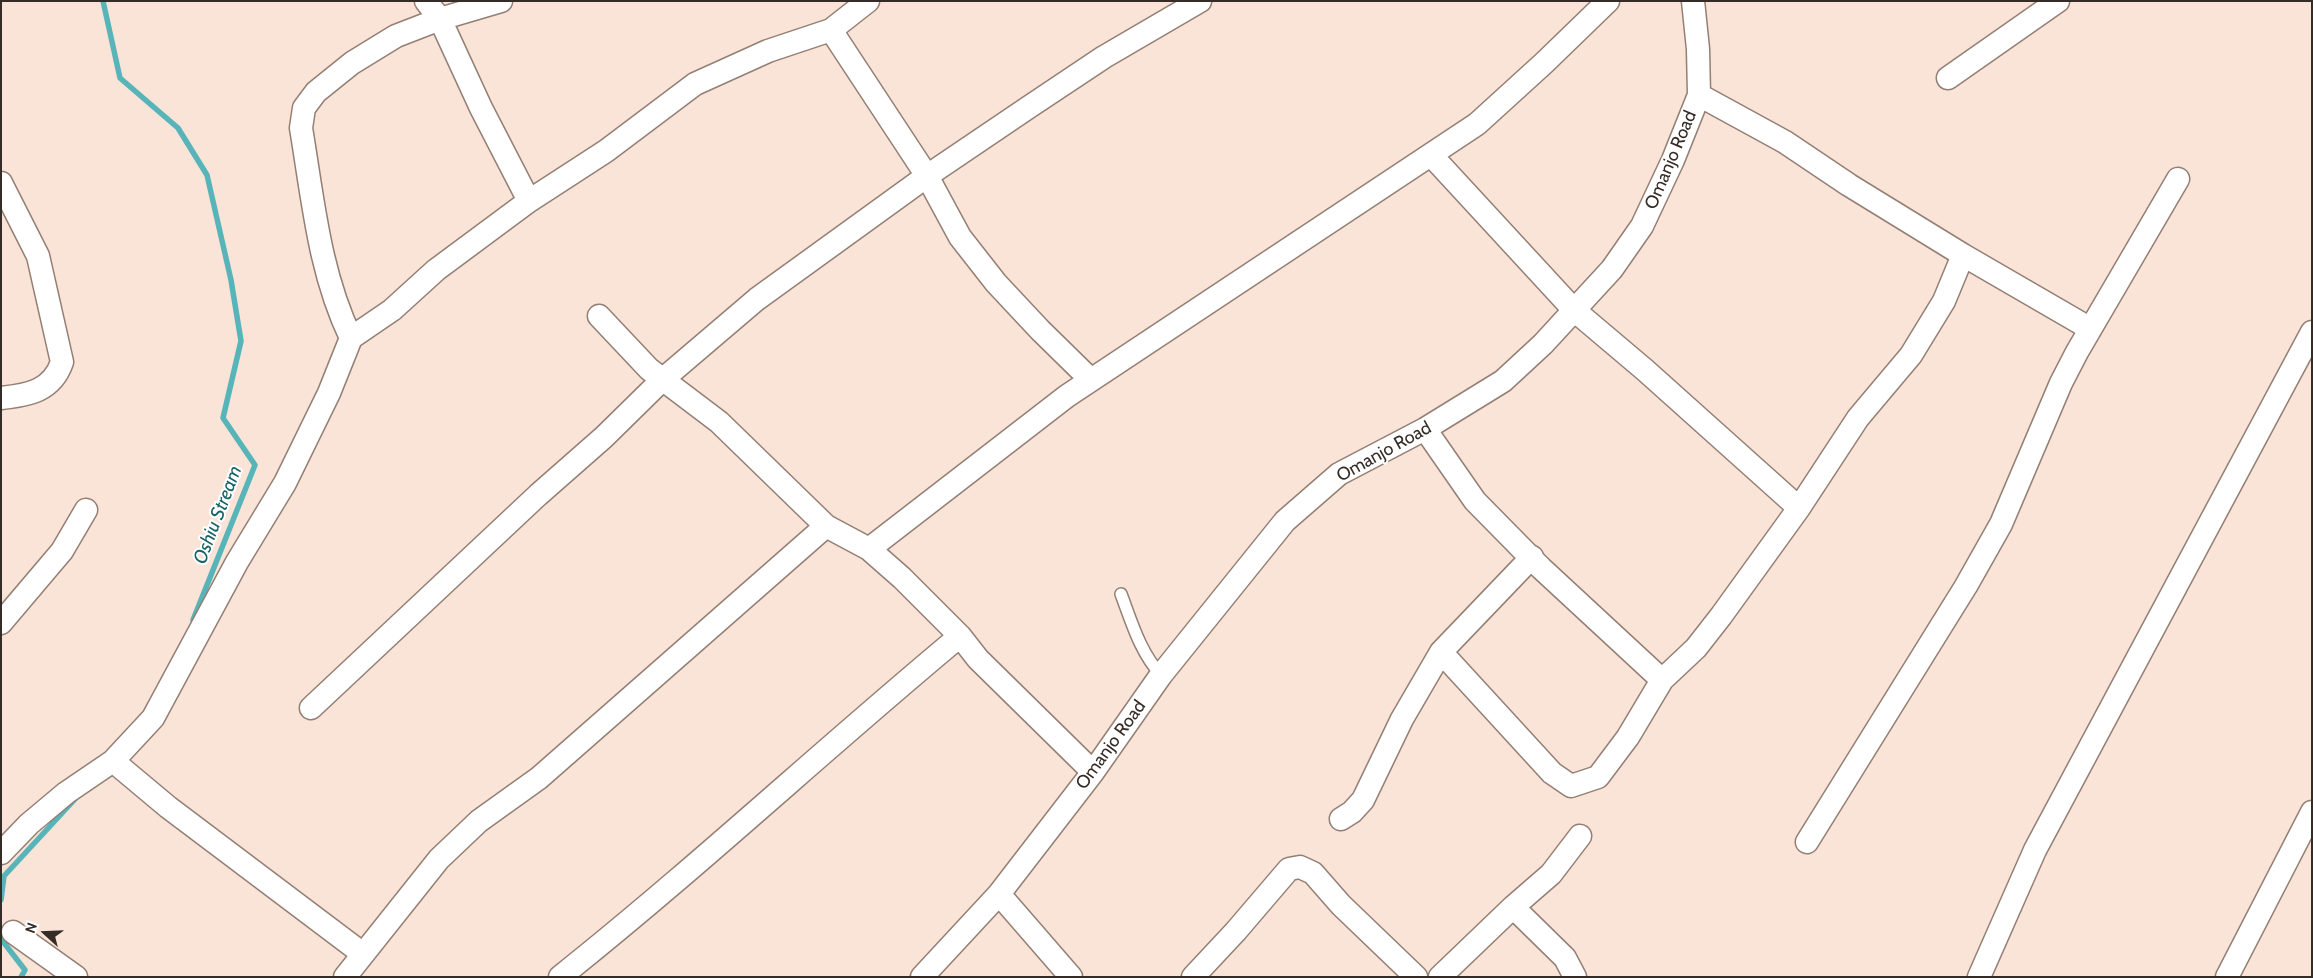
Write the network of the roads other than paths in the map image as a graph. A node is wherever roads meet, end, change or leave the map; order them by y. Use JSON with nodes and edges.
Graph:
{"nodes":[{"id":1,"x":426,"y":1,"type":"edge"},
{"id":2,"x":501,"y":1,"type":"edge"},
{"id":3,"x":868,"y":1,"type":"edge"},
{"id":4,"x":1200,"y":1,"type":"edge"},
{"id":5,"x":1608,"y":1,"type":"edge"},
{"id":6,"x":1693,"y":1,"type":"edge"},
{"id":7,"x":2058,"y":1,"type":"edge"},
{"id":8,"x":440,"y":19,"type":"junction"},
{"id":9,"x":831,"y":30,"type":"junction"},
{"id":10,"x":1948,"y":78,"type":"dead end"},
{"id":11,"x":1699,"y":96,"type":"junction"},
{"id":12,"x":1431,"y":155,"type":"junction"},
{"id":13,"x":927,"y":176,"type":"junction"},
{"id":14,"x":2178,"y":180,"type":"dead end"},
{"id":15,"x":1,"y":183,"type":"edge"},
{"id":16,"x":529,"y":201,"type":"junction"},
{"id":17,"x":1963,"y":255,"type":"junction"},
{"id":18,"x":1574,"y":310,"type":"junction"},
{"id":19,"x":600,"y":316,"type":"dead end"},
{"id":20,"x":2089,"y":328,"type":"junction"},
{"id":21,"x":2312,"y":332,"type":"edge"},
{"id":22,"x":351,"y":338,"type":"junction"},
{"id":23,"x":662,"y":380,"type":"junction"},
{"id":24,"x":1091,"y":380,"type":"junction"},
{"id":25,"x":1,"y":398,"type":"edge"},
{"id":26,"x":1425,"y":429,"type":"junction"},
{"id":27,"x":1799,"y":508,"type":"junction"},
{"id":28,"x":86,"y":510,"type":"dead end"},
{"id":29,"x":826,"y":526,"type":"junction"},
{"id":30,"x":869,"y":549,"type":"junction"},
{"id":31,"x":1532,"y":557,"type":"junction"},
{"id":32,"x":1121,"y":594,"type":"dead end"},
{"id":33,"x":1,"y":623,"type":"edge"},
{"id":34,"x":960,"y":636,"type":"junction"},
{"id":35,"x":1441,"y":652,"type":"junction"},
{"id":36,"x":1161,"y":675,"type":"junction"},
{"id":37,"x":1662,"y":680,"type":"junction"},
{"id":38,"x":312,"y":708,"type":"dead end"},
{"id":39,"x":113,"y":761,"type":"junction"},
{"id":40,"x":1093,"y":772,"type":"junction"},
{"id":41,"x":2312,"y":812,"type":"edge"},
{"id":42,"x":1341,"y":819,"type":"dead end"},
{"id":43,"x":1580,"y":836,"type":"dead end"},
{"id":44,"x":1808,"y":842,"type":"dead end"},
{"id":45,"x":1,"y":853,"type":"edge"},
{"id":46,"x":999,"y":894,"type":"junction"},
{"id":47,"x":1513,"y":907,"type":"junction"},
{"id":48,"x":14,"y":932,"type":"dead end"},
{"id":49,"x":363,"y":954,"type":"junction"},
{"id":50,"x":76,"y":977,"type":"edge"},
{"id":51,"x":345,"y":977,"type":"edge"},
{"id":52,"x":560,"y":977,"type":"edge"},
{"id":53,"x":922,"y":977,"type":"edge"},
{"id":54,"x":1071,"y":977,"type":"edge"},
{"id":55,"x":1193,"y":977,"type":"edge"},
{"id":56,"x":1416,"y":977,"type":"edge"},
{"id":57,"x":1440,"y":977,"type":"edge"},
{"id":58,"x":1575,"y":977,"type":"edge"},
{"id":59,"x":1979,"y":977,"type":"edge"},
{"id":60,"x":2227,"y":977,"type":"edge"}],
"edges":[{"from":1,"to":8,"type":"street"},
{"from":2,"to":8,"type":"street"},
{"from":3,"to":9,"type":"street"},
{"from":4,"to":13,"type":"street"},
{"from":5,"to":12,"type":"street"},
{"from":6,"to":11,"type":"street","name":"Omanjo Road"},
{"from":7,"to":10,"type":"street"},
{"from":8,"to":16,"type":"street"},
{"from":8,"to":22,"type":"street"},
{"from":9,"to":13,"type":"street"},
{"from":9,"to":16,"type":"street"},
{"from":11,"to":17,"type":"street"},
{"from":11,"to":18,"type":"street","name":"Omanjo Road"},
{"from":12,"to":18,"type":"street"},
{"from":12,"to":24,"type":"street"},
{"from":13,"to":23,"type":"street"},
{"from":13,"to":24,"type":"street"},
{"from":14,"to":20,"type":"street"},
{"from":15,"to":25,"type":"street"},
{"from":16,"to":22,"type":"street"},
{"from":17,"to":20,"type":"street"},
{"from":17,"to":27,"type":"street"},
{"from":18,"to":26,"type":"street","name":"Omanjo Road"},
{"from":18,"to":27,"type":"street"},
{"from":19,"to":23,"type":"street"},
{"from":20,"to":44,"type":"street"},
{"from":21,"to":59,"type":"street"},
{"from":22,"to":39,"type":"street"},
{"from":23,"to":29,"type":"street"},
{"from":23,"to":38,"type":"street"},
{"from":24,"to":30,"type":"street"},
{"from":26,"to":31,"type":"street"},
{"from":26,"to":36,"type":"street","name":"Omanjo Road"},
{"from":27,"to":37,"type":"street"},
{"from":28,"to":33,"type":"street"},
{"from":29,"to":30,"type":"street"},
{"from":29,"to":49,"type":"street"},
{"from":30,"to":34,"type":"street"},
{"from":31,"to":35,"type":"street"},
{"from":31,"to":37,"type":"street"},
{"from":32,"to":36,"type":"lane"},
{"from":34,"to":40,"type":"street"},
{"from":34,"to":52,"type":"street"},
{"from":35,"to":37,"type":"street"},
{"from":35,"to":42,"type":"street"},
{"from":36,"to":40,"type":"street","name":"Omanjo Road"},
{"from":39,"to":45,"type":"street"},
{"from":39,"to":49,"type":"street"},
{"from":40,"to":46,"type":"street","name":"Omanjo Road"},
{"from":41,"to":60,"type":"street"},
{"from":43,"to":47,"type":"street"},
{"from":46,"to":53,"type":"street","name":"Omanjo Road"},
{"from":46,"to":54,"type":"street"},
{"from":47,"to":57,"type":"street"},
{"from":47,"to":58,"type":"street"},
{"from":48,"to":50,"type":"street"},
{"from":49,"to":51,"type":"street"},
{"from":55,"to":56,"type":"street"}]}
